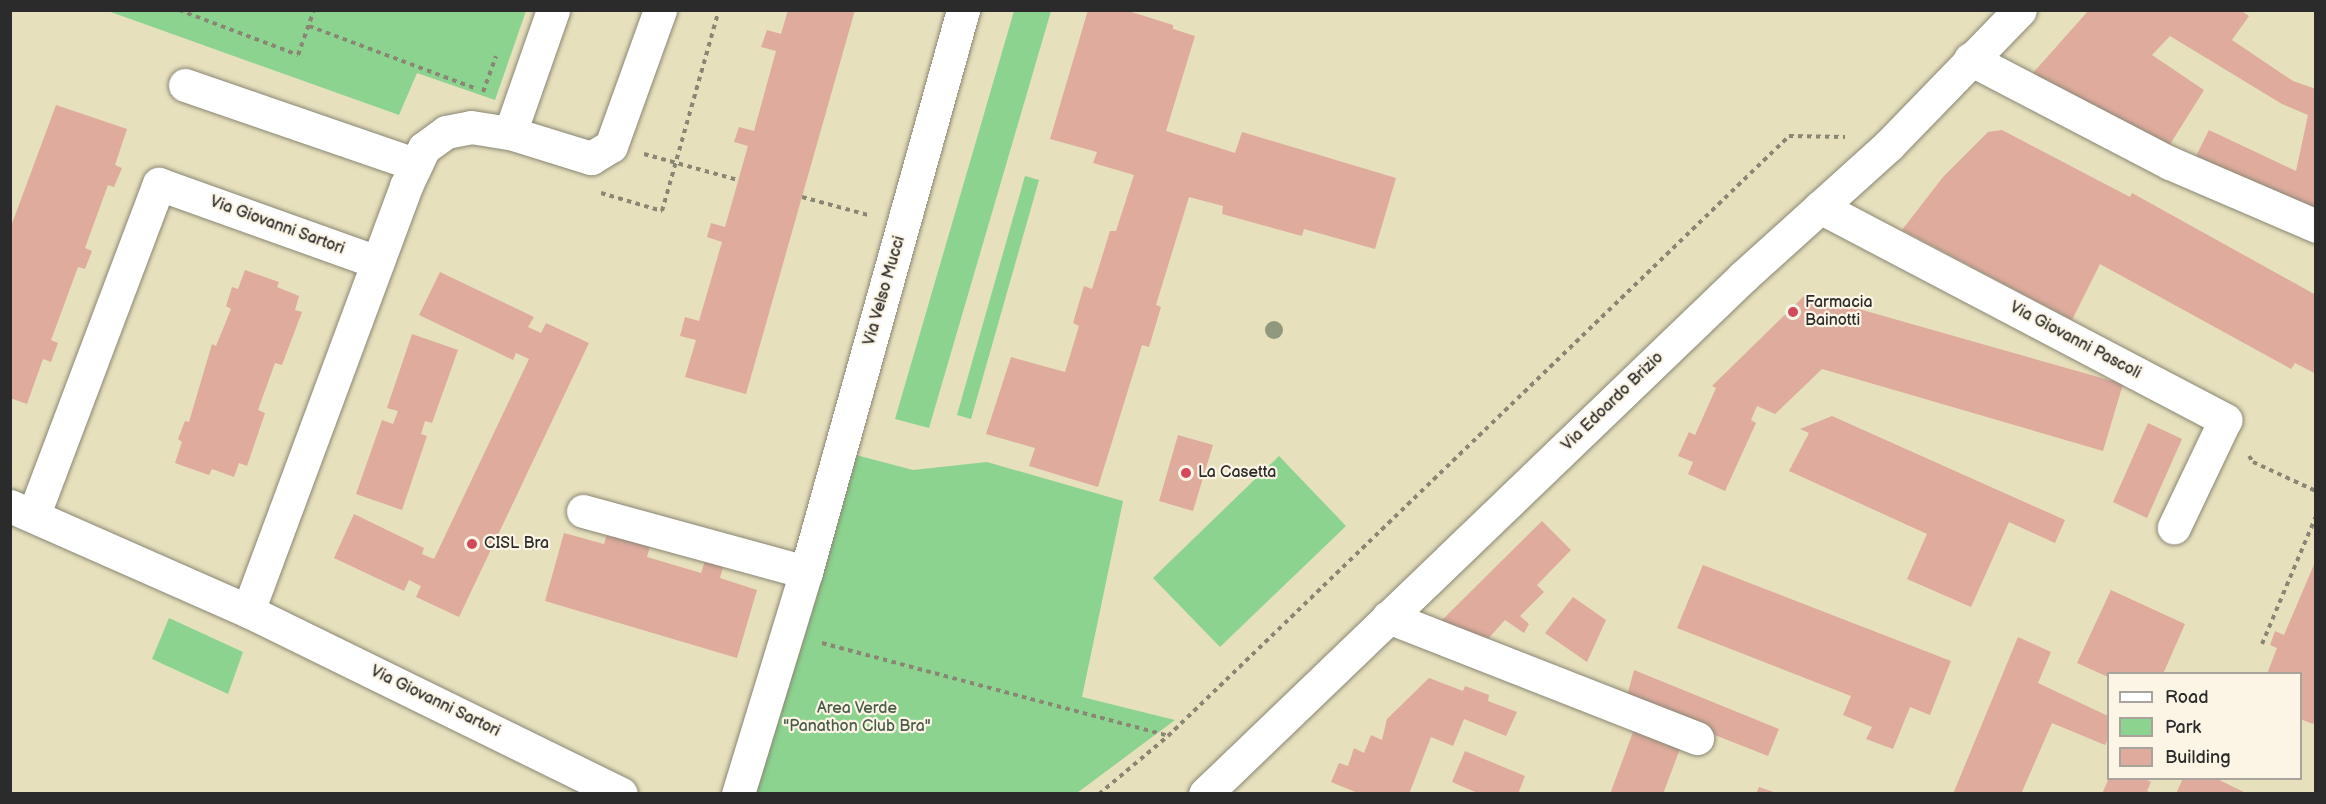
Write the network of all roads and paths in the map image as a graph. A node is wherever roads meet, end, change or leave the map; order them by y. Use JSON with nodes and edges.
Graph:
{"nodes":[{"id":1,"x":179,"y":10,"type":"edge"},
{"id":2,"x":315,"y":10,"type":"edge"},
{"id":3,"x":553,"y":10,"type":"edge"},
{"id":4,"x":660,"y":10,"type":"edge"},
{"id":5,"x":963,"y":10,"type":"edge"},
{"id":6,"x":2020,"y":10,"type":"edge"},
{"id":7,"x":309,"y":26,"type":"junction"},
{"id":8,"x":1970,"y":59,"type":"junction"},
{"id":9,"x":185,"y":85,"type":"dead end"},
{"id":10,"x":471,"y":127,"type":"junction"},
{"id":11,"x":510,"y":132,"type":"junction"},
{"id":12,"x":1896,"y":137,"type":"junction"},
{"id":13,"x":611,"y":146,"type":"junction"},
{"id":14,"x":415,"y":164,"type":"junction"},
{"id":15,"x":738,"y":180,"type":"dead end"},
{"id":16,"x":802,"y":197,"type":"dead end"},
{"id":17,"x":1820,"y":207,"type":"junction"},
{"id":18,"x":904,"y":224,"type":"junction"},
{"id":19,"x":2316,"y":226,"type":"edge"},
{"id":20,"x":377,"y":262,"type":"junction"},
{"id":21,"x":2225,"y":420,"type":"junction"},
{"id":22,"x":2316,"y":491,"type":"edge"},
{"id":23,"x":22,"y":510,"type":"edge"},
{"id":24,"x":582,"y":511,"type":"dead end"},
{"id":25,"x":2316,"y":516,"type":"edge"},
{"id":26,"x":2174,"y":527,"type":"dead end"},
{"id":27,"x":806,"y":572,"type":"junction"},
{"id":28,"x":248,"y":610,"type":"junction"},
{"id":29,"x":1388,"y":617,"type":"junction"},
{"id":30,"x":787,"y":633,"type":"junction"},
{"id":31,"x":2262,"y":644,"type":"dead end"},
{"id":32,"x":1168,"y":736,"type":"junction"},
{"id":33,"x":1697,"y":738,"type":"dead end"},
{"id":34,"x":1206,"y":791,"type":"edge"},
{"id":35,"x":621,"y":794,"type":"edge"},
{"id":36,"x":738,"y":794,"type":"edge"},
{"id":37,"x":1099,"y":794,"type":"edge"}],
"edges":[{"from":1,"to":7,"type":"path"},
{"from":2,"to":7,"type":"path"},
{"from":3,"to":11,"type":"street"},
{"from":4,"to":13,"type":"street"},
{"from":5,"to":18,"type":"street","name":"Via Velso Mucci"},
{"from":6,"to":8,"type":"street","name":"Via Edoardo Brizio"},
{"from":7,"to":10,"type":"path"},
{"from":8,"to":12,"type":"street","name":"Via Edoardo Brizio"},
{"from":8,"to":19,"type":"street"},
{"from":9,"to":14,"type":"street"},
{"from":10,"to":11,"type":"street"},
{"from":10,"to":14,"type":"street"},
{"from":11,"to":13,"type":"street"},
{"from":12,"to":17,"type":"street","name":"Via Edoardo Brizio"},
{"from":12,"to":32,"type":"path"},
{"from":13,"to":15,"type":"path"},
{"from":14,"to":20,"type":"street"},
{"from":16,"to":18,"type":"path"},
{"from":17,"to":21,"type":"street","name":"Via Giovanni Pascoli"},
{"from":17,"to":29,"type":"street","name":"Via Edoardo Brizio"},
{"from":18,"to":27,"type":"street","name":"Via Velso Mucci"},
{"from":20,"to":23,"type":"street","name":"Via Giovanni Sartori"},
{"from":20,"to":28,"type":"street"},
{"from":21,"to":22,"type":"path"},
{"from":21,"to":26,"type":"street"},
{"from":23,"to":28,"type":"street","name":"Via Giovanni Sartori"},
{"from":24,"to":27,"type":"street"},
{"from":25,"to":31,"type":"path"},
{"from":27,"to":30,"type":"street","name":"Via Velso Mucci"},
{"from":28,"to":35,"type":"street","name":"Via Giovanni Sartori"},
{"from":29,"to":33,"type":"street"},
{"from":29,"to":34,"type":"street","name":"Via Edoardo Brizio"},
{"from":30,"to":32,"type":"path"},
{"from":30,"to":36,"type":"street","name":"Via Velso Mucci"},
{"from":32,"to":37,"type":"path"}]}
